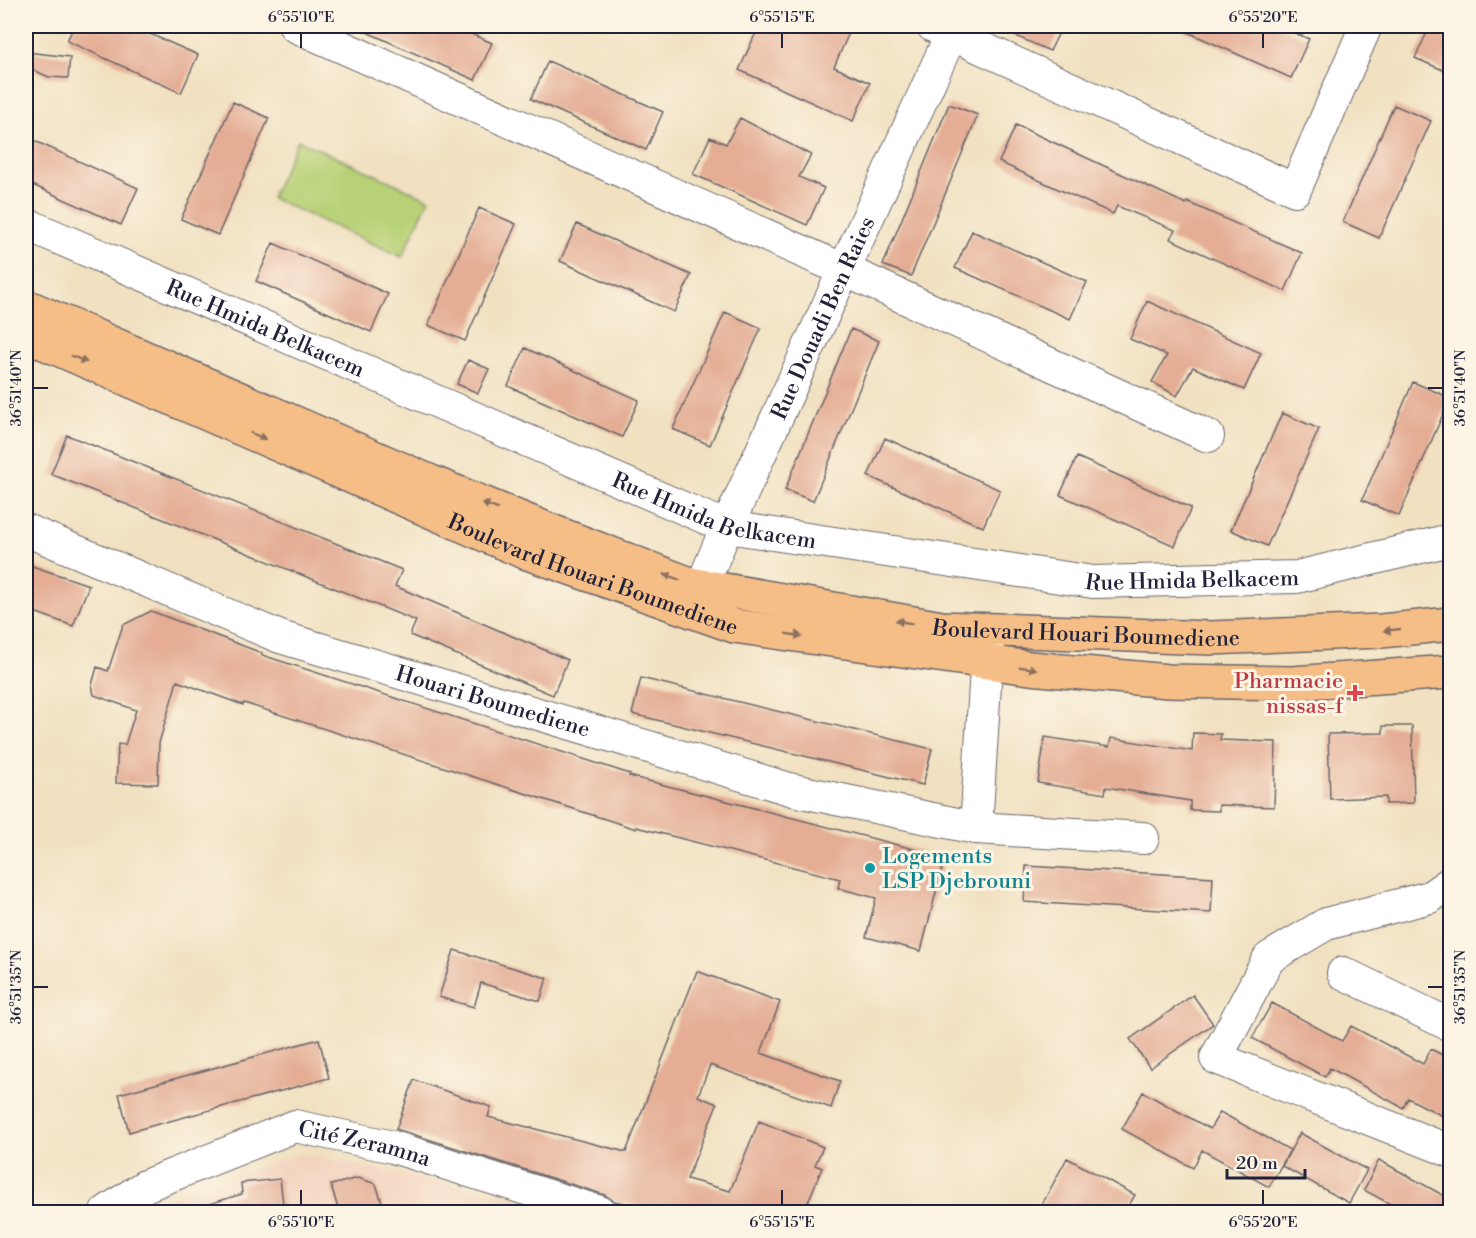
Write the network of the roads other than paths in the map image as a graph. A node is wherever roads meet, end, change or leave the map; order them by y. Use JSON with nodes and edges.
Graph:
{"nodes":[{"id":1,"x":295,"y":26,"type":"edge"},
{"id":2,"x":1366,"y":26,"type":"edge"},
{"id":3,"x":946,"y":28,"type":"edge"},
{"id":4,"x":26,"y":224,"type":"edge"},
{"id":5,"x":844,"y":270,"type":"junction"},
{"id":6,"x":26,"y":306,"type":"edge"},
{"id":7,"x":26,"y":335,"type":"edge"},
{"id":8,"x":1209,"y":436,"type":"dead end"},
{"id":9,"x":1450,"y":515,"type":"edge"},
{"id":10,"x":727,"y":527,"type":"junction"},
{"id":11,"x":26,"y":530,"type":"edge"},
{"id":12,"x":1444,"y":542,"type":"edge"},
{"id":13,"x":697,"y":598,"type":"junction"},
{"id":14,"x":1450,"y":624,"type":"edge"},
{"id":15,"x":988,"y":630,"type":"junction"},
{"id":16,"x":986,"y":662,"type":"junction"},
{"id":17,"x":1450,"y":672,"type":"edge"},
{"id":18,"x":976,"y":828,"type":"junction"},
{"id":19,"x":1143,"y":838,"type":"dead end"},
{"id":20,"x":1450,"y":883,"type":"edge"},
{"id":21,"x":1343,"y":973,"type":"dead end"},
{"id":22,"x":1450,"y":1024,"type":"edge"},
{"id":23,"x":1450,"y":1151,"type":"edge"},
{"id":24,"x":106,"y":1212,"type":"edge"},
{"id":25,"x":600,"y":1212,"type":"edge"}],
"edges":[{"from":1,"to":5,"type":"street"},
{"from":2,"to":3,"type":"street"},
{"from":3,"to":5,"type":"street","name":"Rue Douadi Ben Raies"},
{"from":4,"to":10,"type":"street","name":"Rue Hmida Belkacem"},
{"from":5,"to":8,"type":"street"},
{"from":5,"to":10,"type":"street","name":"Rue Douadi Ben Raies"},
{"from":13,"to":6,"type":"highway","name":"Boulevard Houari Boumediene","one_way":true},
{"from":7,"to":13,"type":"highway","name":"Boulevard Houari Boumediene","one_way":true},
{"from":9,"to":12,"type":"street"},
{"from":10,"to":12,"type":"street","name":"Rue Hmida Belkacem"},
{"from":10,"to":13,"type":"street","name":"Rue Douadi Ben Raies"},
{"from":11,"to":18,"type":"street","name":"Houari Boumediene"},
{"from":15,"to":13,"type":"highway","name":"Boulevard Houari Boumediene","one_way":true},
{"from":13,"to":16,"type":"highway","name":"Boulevard Houari Boumediene","one_way":true},
{"from":14,"to":15,"type":"highway","name":"Boulevard Houari Boumediene","one_way":true},
{"from":15,"to":16,"type":"street"},
{"from":16,"to":17,"type":"highway","name":"Boulevard Houari Boumediene","one_way":true},
{"from":16,"to":18,"type":"street"},
{"from":18,"to":19,"type":"street","name":"Houari Boumediene"},
{"from":20,"to":23,"type":"street"},
{"from":21,"to":22,"type":"street"},
{"from":24,"to":25,"type":"street","name":"Cité Zeramna"}]}
